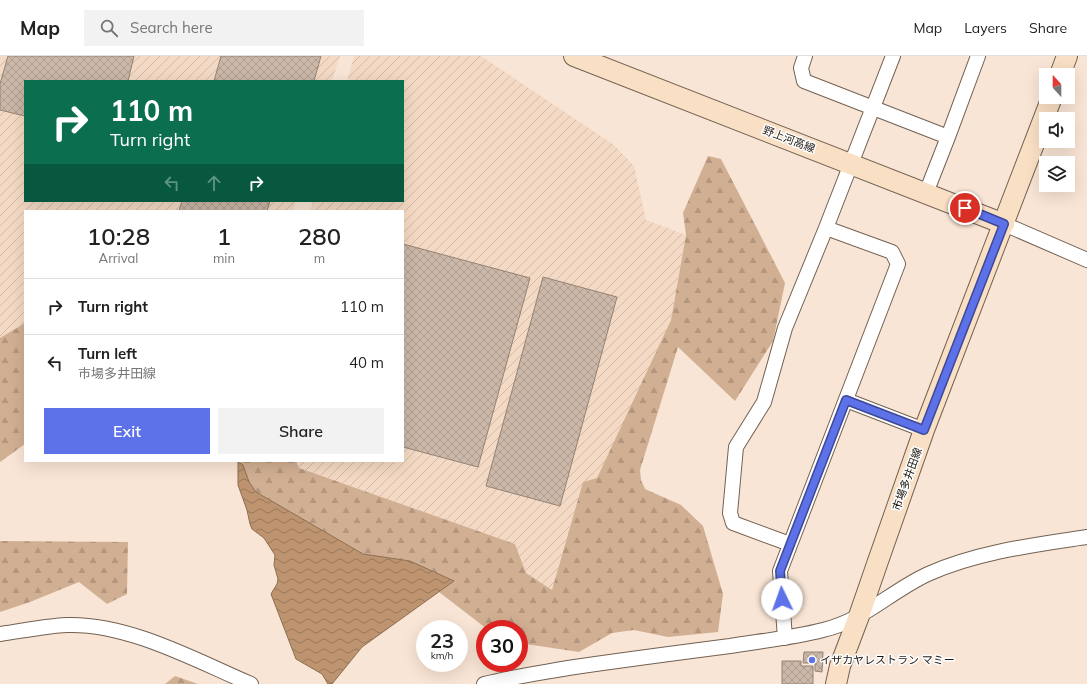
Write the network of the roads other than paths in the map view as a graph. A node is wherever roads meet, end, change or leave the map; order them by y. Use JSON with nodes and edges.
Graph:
{"nodes":[{"id":1,"x":574,"y":56,"type":"edge"},
{"id":2,"x":805,"y":56,"type":"edge"},
{"id":3,"x":893,"y":56,"type":"edge"},
{"id":4,"x":978,"y":56,"type":"edge"},
{"id":5,"x":1067,"y":56,"type":"edge"},
{"id":6,"x":1063,"y":68,"type":"edge"},
{"id":7,"x":1049,"y":104,"type":"edge"},
{"id":8,"x":873,"y":108,"type":"junction"},
{"id":9,"x":948,"y":137,"type":"junction"},
{"id":10,"x":851,"y":164,"type":"junction"},
{"id":11,"x":926,"y":193,"type":"junction"},
{"id":12,"x":1004,"y":224,"type":"junction"},
{"id":13,"x":826,"y":228,"type":"junction"},
{"id":14,"x":1087,"y":260,"type":"edge"},
{"id":15,"x":846,"y":400,"type":"junction"},
{"id":16,"x":924,"y":430,"type":"junction"},
{"id":17,"x":1087,"y":537,"type":"edge"},
{"id":18,"x":790,"y":544,"type":"junction"},
{"id":19,"x":859,"y":616,"type":"junction"},
{"id":20,"x":0,"y":634,"type":"edge"},
{"id":21,"x":785,"y":638,"type":"junction"},
{"id":22,"x":251,"y":684,"type":"edge"},
{"id":23,"x":484,"y":684,"type":"edge"},
{"id":24,"x":836,"y":684,"type":"edge"}],
"edges":[{"from":1,"to":10,"type":"main road","name":"野上河高線"},
{"from":2,"to":8,"type":"street"},
{"from":3,"to":8,"type":"street"},
{"from":4,"to":9,"type":"street"},
{"from":5,"to":6,"type":"main road"},
{"from":7,"to":12,"type":"main road","name":"市場多井田線"},
{"from":8,"to":9,"type":"street"},
{"from":8,"to":10,"type":"street"},
{"from":9,"to":11,"type":"street"},
{"from":10,"to":11,"type":"main road","name":"野上河高線"},
{"from":10,"to":13,"type":"street"},
{"from":11,"to":12,"type":"main road","name":"野上河高線"},
{"from":12,"to":14,"type":"street"},
{"from":12,"to":16,"type":"main road","name":"市場多井田線"},
{"from":13,"to":15,"type":"street"},
{"from":13,"to":18,"type":"street"},
{"from":15,"to":16,"type":"street"},
{"from":15,"to":18,"type":"street"},
{"from":16,"to":19,"type":"main road","name":"市場多井田線"},
{"from":17,"to":19,"type":"street"},
{"from":18,"to":21,"type":"street"},
{"from":19,"to":21,"type":"street"},
{"from":19,"to":24,"type":"main road","name":"市場多井田線"},
{"from":20,"to":22,"type":"street"},
{"from":21,"to":23,"type":"street"}]}
